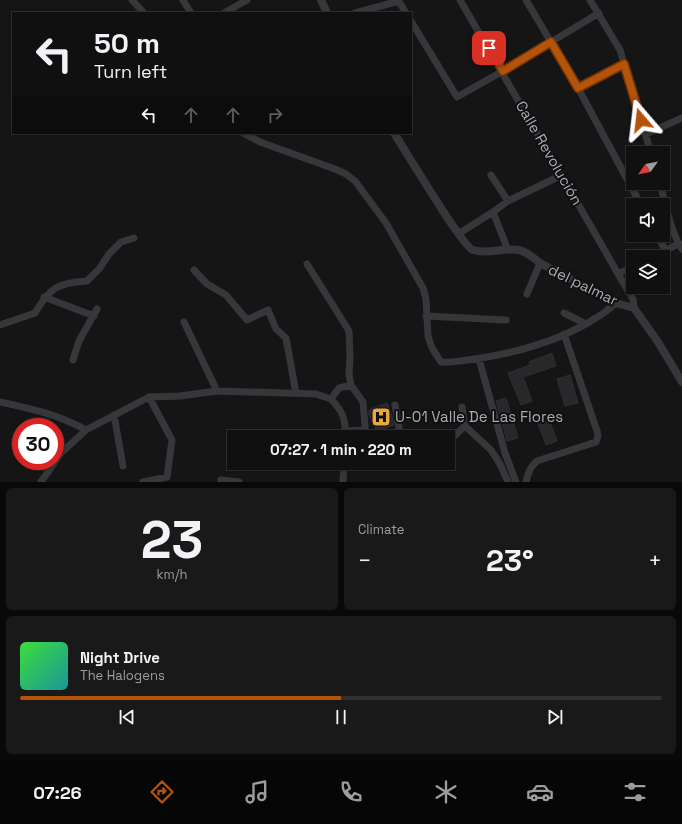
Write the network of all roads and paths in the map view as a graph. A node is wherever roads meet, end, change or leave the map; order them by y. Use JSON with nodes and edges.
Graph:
{"nodes":[{"id":1,"x":132,"y":0,"type":"edge"},
{"id":2,"x":183,"y":0,"type":"edge"},
{"id":3,"x":245,"y":0,"type":"edge"},
{"id":4,"x":321,"y":0,"type":"edge"},
{"id":5,"x":399,"y":0,"type":"edge"},
{"id":6,"x":460,"y":0,"type":"edge"},
{"id":7,"x":526,"y":0,"type":"edge"},
{"id":8,"x":590,"y":0,"type":"edge"},
{"id":9,"x":143,"y":12,"type":"edge"},
{"id":10,"x":190,"y":12,"type":"edge"},
{"id":11,"x":226,"y":12,"type":"edge"},
{"id":12,"x":327,"y":12,"type":"edge"},
{"id":13,"x":358,"y":12,"type":"edge"},
{"id":14,"x":405,"y":12,"type":"edge"},
{"id":15,"x":599,"y":13,"type":"junction"},
{"id":16,"x":412,"y":23,"type":"edge"},
{"id":17,"x":551,"y":42,"type":"junction"},
{"id":18,"x":624,"y":64,"type":"junction"},
{"id":19,"x":503,"y":71,"type":"junction"},
{"id":20,"x":578,"y":88,"type":"junction"},
{"id":21,"x":682,"y":118,"type":"edge"},
{"id":22,"x":245,"y":134,"type":"edge"},
{"id":23,"x":395,"y":134,"type":"edge"},
{"id":24,"x":646,"y":134,"type":"junction"},
{"id":25,"x":649,"y":146,"type":"edge"},
{"id":26,"x":491,"y":175,"type":"dead end"},
{"id":27,"x":562,"y":175,"type":"junction"},
{"id":28,"x":662,"y":190,"type":"edge"},
{"id":29,"x":637,"y":198,"type":"edge"},
{"id":30,"x":508,"y":201,"type":"junction"},
{"id":31,"x":493,"y":212,"type":"junction"},
{"id":32,"x":458,"y":234,"type":"junction"},
{"id":33,"x":134,"y":238,"type":"dead end"},
{"id":34,"x":680,"y":246,"type":"edge"},
{"id":35,"x":508,"y":250,"type":"junction"},
{"id":36,"x":669,"y":250,"type":"edge"},
{"id":37,"x":540,"y":263,"type":"junction"},
{"id":38,"x":307,"y":264,"type":"dead end"},
{"id":39,"x":194,"y":270,"type":"dead end"},
{"id":40,"x":626,"y":270,"type":"edge"},
{"id":41,"x":618,"y":274,"type":"junction"},
{"id":42,"x":527,"y":294,"type":"dead end"},
{"id":43,"x":44,"y":297,"type":"junction"},
{"id":44,"x":616,"y":303,"type":"junction"},
{"id":45,"x":634,"y":308,"type":"junction"},
{"id":46,"x":564,"y":313,"type":"dead end"},
{"id":47,"x":426,"y":316,"type":"junction"},
{"id":48,"x":506,"y":320,"type":"dead end"},
{"id":49,"x":184,"y":322,"type":"dead end"},
{"id":50,"x":586,"y":324,"type":"junction"},
{"id":51,"x":0,"y":325,"type":"edge"},
{"id":52,"x":564,"y":334,"type":"junction"},
{"id":53,"x":479,"y":359,"type":"junction"},
{"id":54,"x":73,"y":360,"type":"dead end"},
{"id":55,"x":682,"y":382,"type":"edge"},
{"id":56,"x":351,"y":385,"type":"junction"},
{"id":57,"x":217,"y":391,"type":"junction"},
{"id":58,"x":296,"y":393,"type":"junction"},
{"id":59,"x":149,"y":397,"type":"junction"},
{"id":60,"x":332,"y":399,"type":"junction"},
{"id":61,"x":0,"y":402,"type":"edge"},
{"id":62,"x":395,"y":405,"type":"dead end"},
{"id":63,"x":462,"y":407,"type":"dead end"},
{"id":64,"x":114,"y":415,"type":"junction"},
{"id":65,"x":466,"y":426,"type":"junction"},
{"id":66,"x":86,"y":430,"type":"junction"},
{"id":67,"x":345,"y":430,"type":"edge"},
{"id":68,"x":366,"y":430,"type":"edge"},
{"id":69,"x":399,"y":430,"type":"edge"},
{"id":70,"x":455,"y":436,"type":"edge"},
{"id":71,"x":123,"y":466,"type":"dead end"},
{"id":72,"x":344,"y":470,"type":"edge"},
{"id":73,"x":221,"y":480,"type":"dead end"},
{"id":74,"x":41,"y":482,"type":"edge"},
{"id":75,"x":143,"y":482,"type":"edge"},
{"id":76,"x":239,"y":482,"type":"edge"},
{"id":77,"x":343,"y":482,"type":"edge"},
{"id":78,"x":508,"y":482,"type":"edge"},
{"id":79,"x":516,"y":482,"type":"edge"},
{"id":80,"x":526,"y":482,"type":"edge"}],
"edges":[{"from":1,"to":9,"type":"street"},
{"from":2,"to":10,"type":"street"},
{"from":3,"to":11,"type":"street"},
{"from":4,"to":12,"type":"street"},
{"from":5,"to":13,"type":"street"},
{"from":5,"to":14,"type":"street"},
{"from":6,"to":19,"type":"street","name":"Calle Revolución"},
{"from":7,"to":17,"type":"street"},
{"from":8,"to":15,"type":"street"},
{"from":15,"to":17,"type":"street"},
{"from":15,"to":18,"type":"street"},
{"from":16,"to":19,"type":"street"},
{"from":17,"to":19,"type":"street"},
{"from":17,"to":20,"type":"street"},
{"from":18,"to":20,"type":"street"},
{"from":18,"to":24,"type":"street"},
{"from":19,"to":27,"type":"street","name":"Calle Revolución"},
{"from":20,"to":29,"type":"street"},
{"from":21,"to":24,"type":"street"},
{"from":22,"to":47,"type":"street"},
{"from":23,"to":32,"type":"street"},
{"from":24,"to":25,"type":"street"},
{"from":26,"to":30,"type":"street"},
{"from":27,"to":30,"type":"street"},
{"from":27,"to":41,"type":"street","name":"Calle Revolución"},
{"from":28,"to":34,"type":"street"},
{"from":30,"to":31,"type":"street"},
{"from":31,"to":32,"type":"street"},
{"from":31,"to":35,"type":"street"},
{"from":32,"to":35,"type":"street","name":"del palmar"},
{"from":33,"to":43,"type":"street"},
{"from":34,"to":36,"type":"street"},
{"from":35,"to":37,"type":"street","name":"del palmar"},
{"from":37,"to":42,"type":"street"},
{"from":37,"to":44,"type":"street","name":"del palmar"},
{"from":38,"to":56,"type":"street"},
{"from":39,"to":58,"type":"street"},
{"from":40,"to":41,"type":"street"},
{"from":41,"to":45,"type":"street","name":"Calle Revolución"},
{"from":43,"to":51,"type":"street"},
{"from":43,"to":54,"type":"street"},
{"from":44,"to":45,"type":"street","name":"del palmar"},
{"from":44,"to":50,"type":"street"},
{"from":45,"to":55,"type":"street","name":"del palmar"},
{"from":46,"to":50,"type":"street"},
{"from":47,"to":48,"type":"street"},
{"from":47,"to":53,"type":"street"},
{"from":49,"to":57,"type":"street"},
{"from":50,"to":52,"type":"street"},
{"from":52,"to":53,"type":"street"},
{"from":52,"to":80,"type":"street"},
{"from":53,"to":79,"type":"street"},
{"from":56,"to":60,"type":"street"},
{"from":56,"to":68,"type":"street"},
{"from":57,"to":58,"type":"street"},
{"from":57,"to":59,"type":"street"},
{"from":58,"to":60,"type":"street"},
{"from":59,"to":64,"type":"street"},
{"from":59,"to":75,"type":"street"},
{"from":60,"to":67,"type":"street"},
{"from":61,"to":66,"type":"street"},
{"from":62,"to":69,"type":"street"},
{"from":63,"to":65,"type":"street"},
{"from":64,"to":66,"type":"street"},
{"from":64,"to":71,"type":"street"},
{"from":65,"to":70,"type":"street"},
{"from":65,"to":78,"type":"street"},
{"from":66,"to":74,"type":"street"},
{"from":72,"to":77,"type":"street"},
{"from":73,"to":76,"type":"street"}]}
